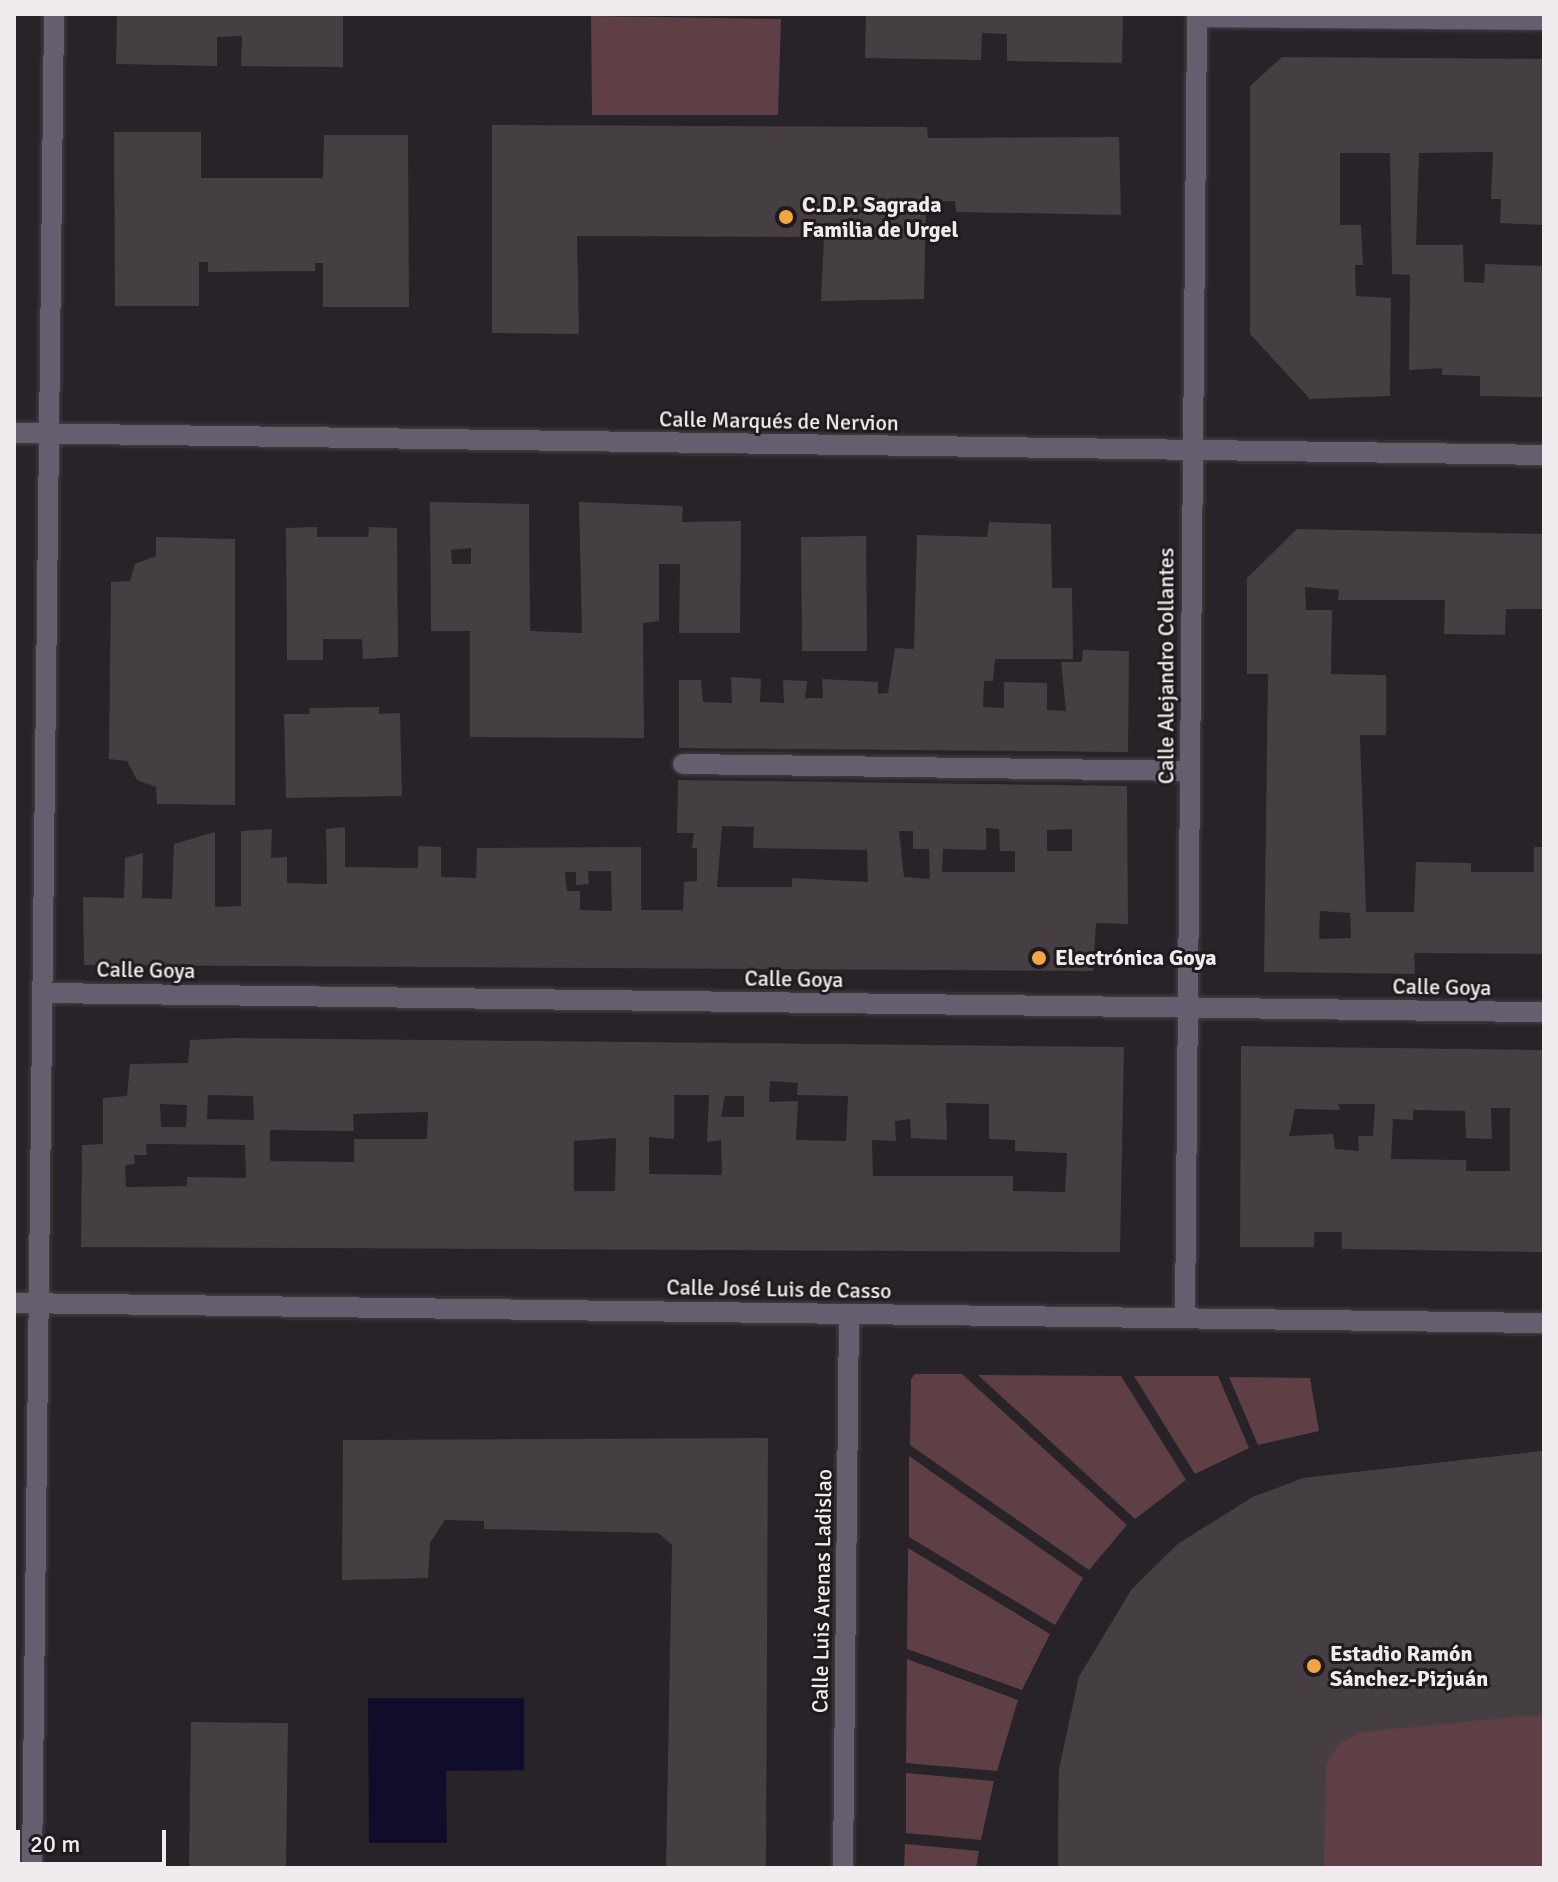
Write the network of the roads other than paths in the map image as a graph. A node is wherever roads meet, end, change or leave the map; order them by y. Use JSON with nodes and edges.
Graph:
{"nodes":[{"id":1,"x":54,"y":14,"type":"edge"},
{"id":2,"x":1197,"y":15,"type":"edge"},
{"id":3,"x":1544,"y":20,"type":"edge"},
{"id":4,"x":14,"y":433,"type":"edge"},
{"id":5,"x":49,"y":434,"type":"junction"},
{"id":6,"x":1192,"y":452,"type":"junction"},
{"id":7,"x":1544,"y":455,"type":"edge"},
{"id":8,"x":683,"y":764,"type":"dead end"},
{"id":9,"x":1190,"y":771,"type":"junction"},
{"id":10,"x":43,"y":993,"type":"junction"},
{"id":11,"x":1188,"y":1008,"type":"junction"},
{"id":12,"x":1544,"y":1012,"type":"edge"},
{"id":13,"x":14,"y":1303,"type":"edge"},
{"id":14,"x":37,"y":1304,"type":"junction"},
{"id":15,"x":849,"y":1314,"type":"junction"},
{"id":16,"x":1185,"y":1318,"type":"junction"},
{"id":17,"x":1544,"y":1323,"type":"edge"},
{"id":18,"x":32,"y":1868,"type":"edge"},
{"id":19,"x":843,"y":1868,"type":"edge"}],
"edges":[{"from":1,"to":5,"type":"street"},
{"from":2,"to":3,"type":"street"},
{"from":2,"to":6,"type":"street","name":"Calle Alejandro Collantes"},
{"from":4,"to":5,"type":"street","name":"Calle Marqués de Nervion"},
{"from":5,"to":6,"type":"street","name":"Calle Marqués de Nervion"},
{"from":5,"to":10,"type":"street"},
{"from":6,"to":7,"type":"street","name":"Calle Marqués de Nervion"},
{"from":6,"to":9,"type":"street","name":"Calle Alejandro Collantes"},
{"from":8,"to":9,"type":"street"},
{"from":9,"to":11,"type":"street","name":"Calle Alejandro Collantes"},
{"from":10,"to":11,"type":"street","name":"Calle Goya"},
{"from":10,"to":14,"type":"street"},
{"from":11,"to":12,"type":"street","name":"Calle Goya"},
{"from":11,"to":16,"type":"street","name":"Calle Alejandro Collantes"},
{"from":13,"to":14,"type":"street","name":"Calle José Luis de Casso"},
{"from":14,"to":15,"type":"street","name":"Calle José Luis de Casso"},
{"from":14,"to":18,"type":"street"},
{"from":15,"to":16,"type":"street","name":"Calle José Luis de Casso"},
{"from":15,"to":19,"type":"street","name":"Calle Luis Arenas Ladislao"},
{"from":16,"to":17,"type":"street","name":"Calle José Luis de Casso"}]}
